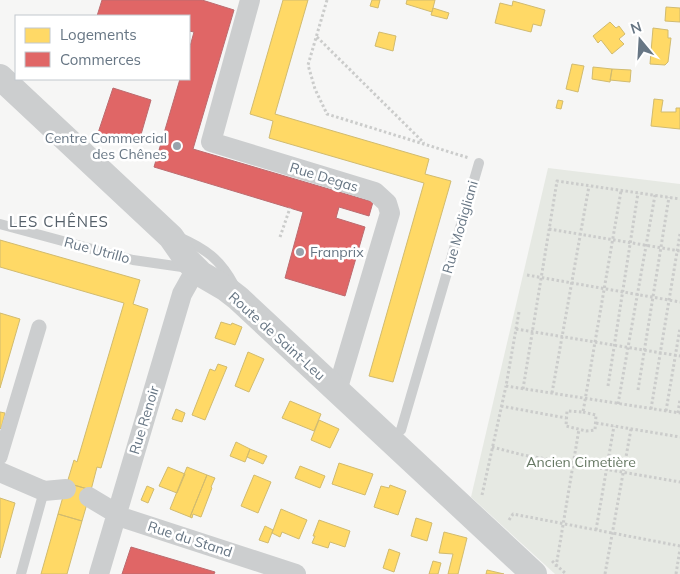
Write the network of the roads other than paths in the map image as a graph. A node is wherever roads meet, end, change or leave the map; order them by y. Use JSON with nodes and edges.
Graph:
{"nodes":[{"id":1,"x":250,"y":0,"type":"edge"},
{"id":2,"x":0,"y":77,"type":"edge"},
{"id":3,"x":478,"y":163,"type":"road end"},
{"id":4,"x":0,"y":224,"type":"edge"},
{"id":5,"x":162,"y":229,"type":"junction"},
{"id":6,"x":196,"y":269,"type":"junction"},
{"id":7,"x":255,"y":314,"type":"junction"},
{"id":8,"x":39,"y":326,"type":"dead end"},
{"id":9,"x":337,"y":391,"type":"junction"},
{"id":10,"x":390,"y":440,"type":"junction"},
{"id":11,"x":0,"y":457,"type":"edge"},
{"id":12,"x":0,"y":472,"type":"edge"},
{"id":13,"x":66,"y":489,"type":"dead end"},
{"id":14,"x":44,"y":491,"type":"junction"},
{"id":15,"x":89,"y":497,"type":"dead end"},
{"id":16,"x":116,"y":513,"type":"junction"},
{"id":17,"x":547,"y":566,"type":"edge"},
{"id":18,"x":290,"y":573,"type":"edge"},
{"id":19,"x":21,"y":574,"type":"edge"},
{"id":20,"x":99,"y":574,"type":"edge"}],
"edges":[{"from":1,"to":9,"type":"street","name":"Rue Degas"},
{"from":2,"to":5,"type":"street","name":"Route de Saint-Leu"},
{"from":3,"to":10,"type":"lane","name":"Rue Modigliani"},
{"from":4,"to":6,"type":"lane","name":"Rue Utrillo"},
{"from":5,"to":6,"type":"street","name":"Route de Saint-Leu"},
{"from":5,"to":7,"type":"lane"},
{"from":6,"to":7,"type":"street","name":"Route de Saint-Leu"},
{"from":6,"to":16,"type":"street","name":"Rue Renoir"},
{"from":7,"to":9,"type":"street","name":"Route de Saint-Leu"},
{"from":8,"to":11,"type":"street"},
{"from":9,"to":10,"type":"street","name":"Route de Saint-Leu"},
{"from":10,"to":17,"type":"street","name":"Route de Saint-Leu"},
{"from":12,"to":14,"type":"street"},
{"from":13,"to":14,"type":"street"},
{"from":14,"to":19,"type":"lane"},
{"from":15,"to":16,"type":"street","name":"Rue du Stand"},
{"from":16,"to":18,"type":"street","name":"Rue du Stand"},
{"from":16,"to":20,"type":"street","name":"Rue Renoir"}]}
